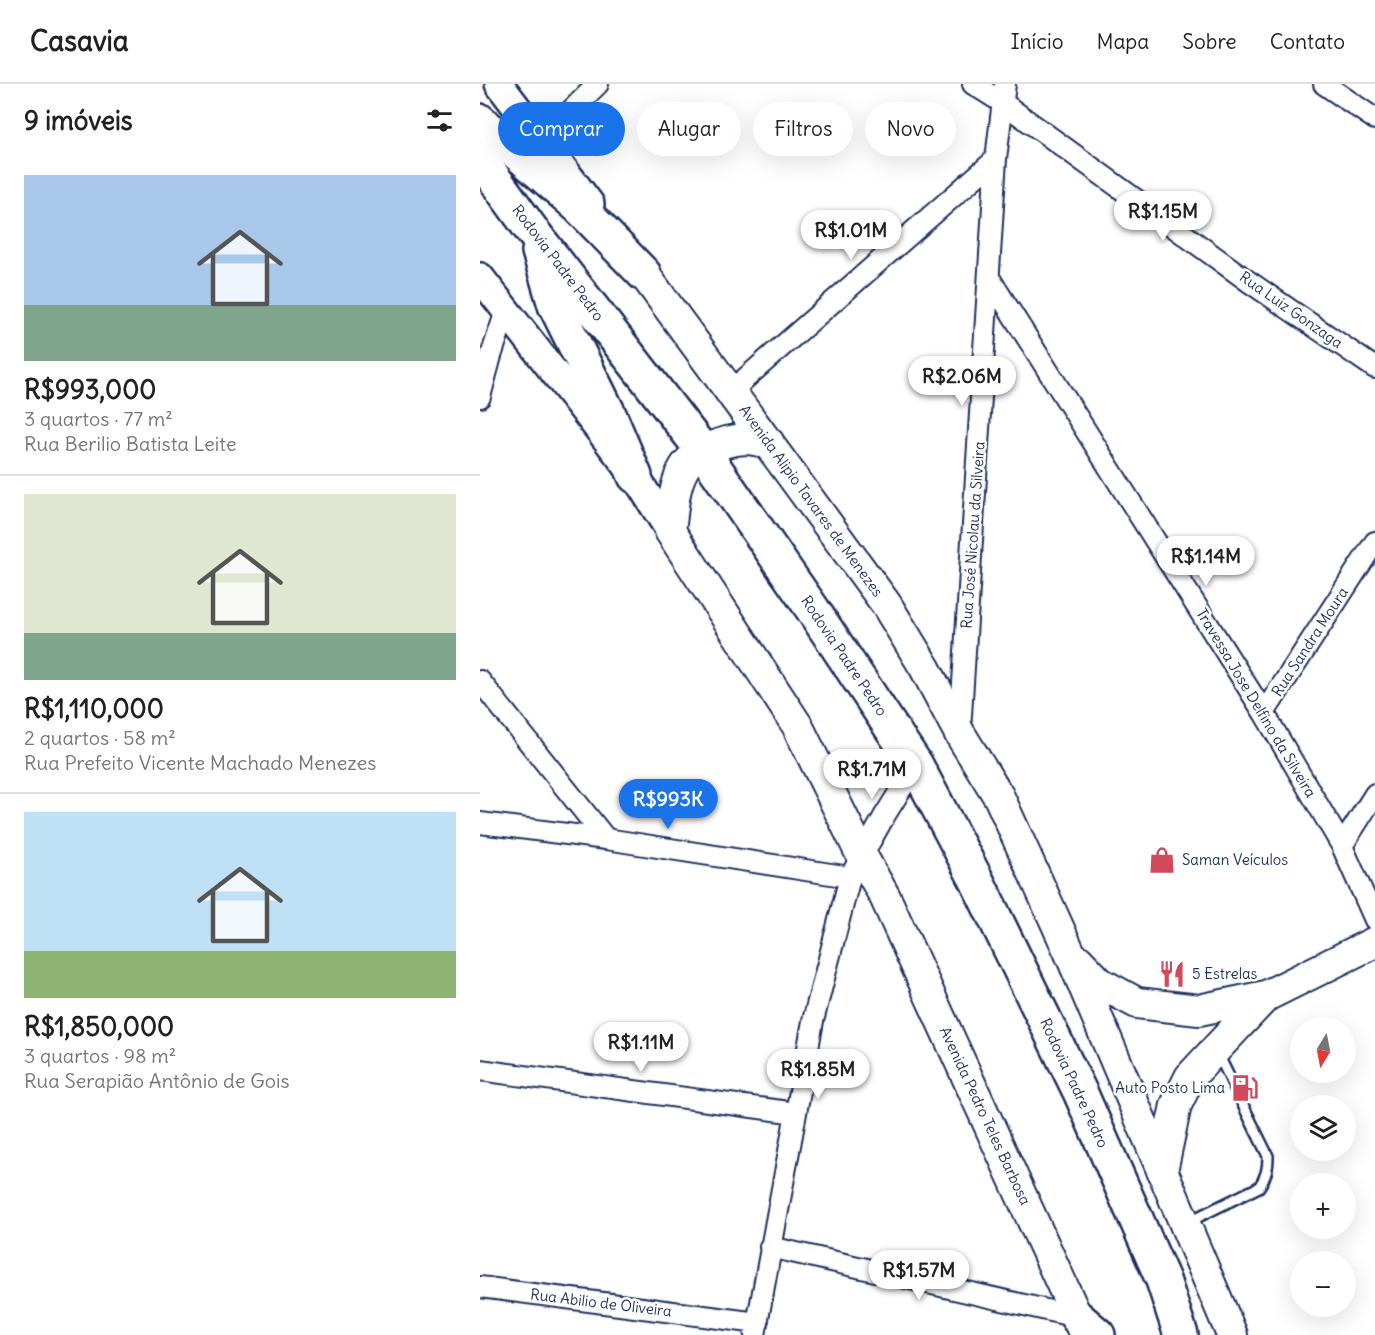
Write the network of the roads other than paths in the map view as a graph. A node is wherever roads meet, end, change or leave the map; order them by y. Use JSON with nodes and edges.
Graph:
{"nodes":[{"id":1,"x":499,"y":84,"type":"edge"},
{"id":2,"x":598,"y":84,"type":"edge"},
{"id":3,"x":973,"y":84,"type":"edge"},
{"id":4,"x":1324,"y":84,"type":"edge"},
{"id":5,"x":1004,"y":94,"type":"edge"},
{"id":6,"x":513,"y":102,"type":"edge"},
{"id":7,"x":580,"y":102,"type":"edge"},
{"id":8,"x":1375,"y":119,"type":"edge"},
{"id":9,"x":480,"y":121,"type":"edge"},
{"id":10,"x":554,"y":156,"type":"edge"},
{"id":11,"x":480,"y":159,"type":"edge"},
{"id":12,"x":996,"y":159,"type":"junction"},
{"id":13,"x":533,"y":232,"type":"junction"},
{"id":14,"x":644,"y":274,"type":"junction"},
{"id":15,"x":480,"y":277,"type":"edge"},
{"id":16,"x":990,"y":279,"type":"junction"},
{"id":17,"x":506,"y":311,"type":"junction"},
{"id":18,"x":1375,"y":368,"type":"edge"},
{"id":19,"x":731,"y":391,"type":"junction"},
{"id":20,"x":480,"y":398,"type":"edge"},
{"id":21,"x":769,"y":443,"type":"junction"},
{"id":22,"x":703,"y":451,"type":"junction"},
{"id":23,"x":634,"y":476,"type":"junction"},
{"id":24,"x":670,"y":531,"type":"junction"},
{"id":25,"x":1375,"y":542,"type":"edge"},
{"id":26,"x":480,"y":681,"type":"edge"},
{"id":27,"x":1264,"y":713,"type":"junction"},
{"id":28,"x":960,"y":734,"type":"junction"},
{"id":29,"x":916,"y":765,"type":"junction"},
{"id":30,"x":1375,"y":795,"type":"edge"},
{"id":31,"x":480,"y":823,"type":"edge"},
{"id":32,"x":606,"y":839,"type":"junction"},
{"id":33,"x":1342,"y":846,"type":"junction"},
{"id":34,"x":856,"y":867,"type":"junction"},
{"id":35,"x":1375,"y":920,"type":"edge"},
{"id":36,"x":1375,"y":942,"type":"edge"},
{"id":37,"x":1069,"y":951,"type":"junction"},
{"id":38,"x":1266,"y":996,"type":"junction"},
{"id":39,"x":1216,"y":1049,"type":"junction"},
{"id":40,"x":480,"y":1070,"type":"edge"},
{"id":41,"x":796,"y":1113,"type":"junction"},
{"id":42,"x":1162,"y":1171,"type":"junction"},
{"id":43,"x":1185,"y":1223,"type":"junction"},
{"id":44,"x":770,"y":1247,"type":"junction"},
{"id":45,"x":480,"y":1287,"type":"edge"},
{"id":46,"x":756,"y":1329,"type":"edge"},
{"id":47,"x":1086,"y":1329,"type":"edge"},
{"id":48,"x":1181,"y":1335,"type":"edge"},
{"id":49,"x":1232,"y":1335,"type":"edge"}],
"edges":[{"from":1,"to":6,"type":"street","name":"Avenida Alipio Tavares de Menezes"},
{"from":2,"to":7,"type":"street"},
{"from":3,"to":5,"type":"street","name":"Rua Luiz Gonzaga"},
{"from":4,"to":8,"type":"street"},
{"from":5,"to":12,"type":"street","name":"Rua José Nicolau da Silveira"},
{"from":5,"to":18,"type":"street","name":"Rua Luiz Gonzaga"},
{"from":9,"to":14,"type":"highway"},
{"from":10,"to":14,"type":"street","name":"Avenida Alipio Tavares de Menezes"},
{"from":11,"to":13,"type":"highway","name":"Rodovia Padre Pedro"},
{"from":12,"to":16,"type":"street","name":"Rua José Nicolau da Silveira"},
{"from":12,"to":19,"type":"street"},
{"from":13,"to":22,"type":"highway","name":"Rodovia Padre Pedro"},
{"from":13,"to":23,"type":"highway"},
{"from":14,"to":19,"type":"main road","name":"Avenida Alipio Tavares de Menezes"},
{"from":15,"to":17,"type":"street"},
{"from":16,"to":27,"type":"street","name":"Travessa Jose Delfino da Silveira"},
{"from":16,"to":28,"type":"street","name":"Rua José Nicolau da Silveira"},
{"from":17,"to":20,"type":"street"},
{"from":17,"to":23,"type":"street"},
{"from":19,"to":21,"type":"main road","name":"Avenida Alipio Tavares de Menezes"},
{"from":21,"to":22,"type":"main road"},
{"from":21,"to":28,"type":"main road","name":"Avenida Alipio Tavares de Menezes"},
{"from":22,"to":24,"type":"main road"},
{"from":22,"to":29,"type":"highway","name":"Rodovia Padre Pedro"},
{"from":23,"to":24,"type":"street"},
{"from":24,"to":34,"type":"main road"},
{"from":25,"to":27,"type":"street","name":"Rua Sandra Moura"},
{"from":26,"to":32,"type":"street"},
{"from":27,"to":33,"type":"street","name":"Travessa Jose Delfino da Silveira"},
{"from":28,"to":37,"type":"main road","name":"Avenida Alipio Tavares de Menezes"},
{"from":29,"to":34,"type":"street"},
{"from":29,"to":48,"type":"highway","name":"Rodovia Padre Pedro"},
{"from":30,"to":33,"type":"street"},
{"from":31,"to":32,"type":"street"},
{"from":32,"to":34,"type":"street"},
{"from":33,"to":35,"type":"street","name":"Travessa Jose Delfino da Silveira"},
{"from":34,"to":41,"type":"street"},
{"from":34,"to":47,"type":"main road","name":"Avenida Pedro Teles Barbosa"},
{"from":36,"to":38,"type":"main road"},
{"from":37,"to":38,"type":"main road"},
{"from":37,"to":42,"type":"main road"},
{"from":38,"to":39,"type":"main road"},
{"from":39,"to":42,"type":"main road"},
{"from":39,"to":43,"type":"lane"},
{"from":40,"to":41,"type":"street"},
{"from":41,"to":44,"type":"street"},
{"from":42,"to":43,"type":"main road"},
{"from":43,"to":49,"type":"main road"},
{"from":44,"to":46,"type":"street"},
{"from":44,"to":47,"type":"street"},
{"from":45,"to":46,"type":"street","name":"Rua Abilio de Oliveira"}]}
